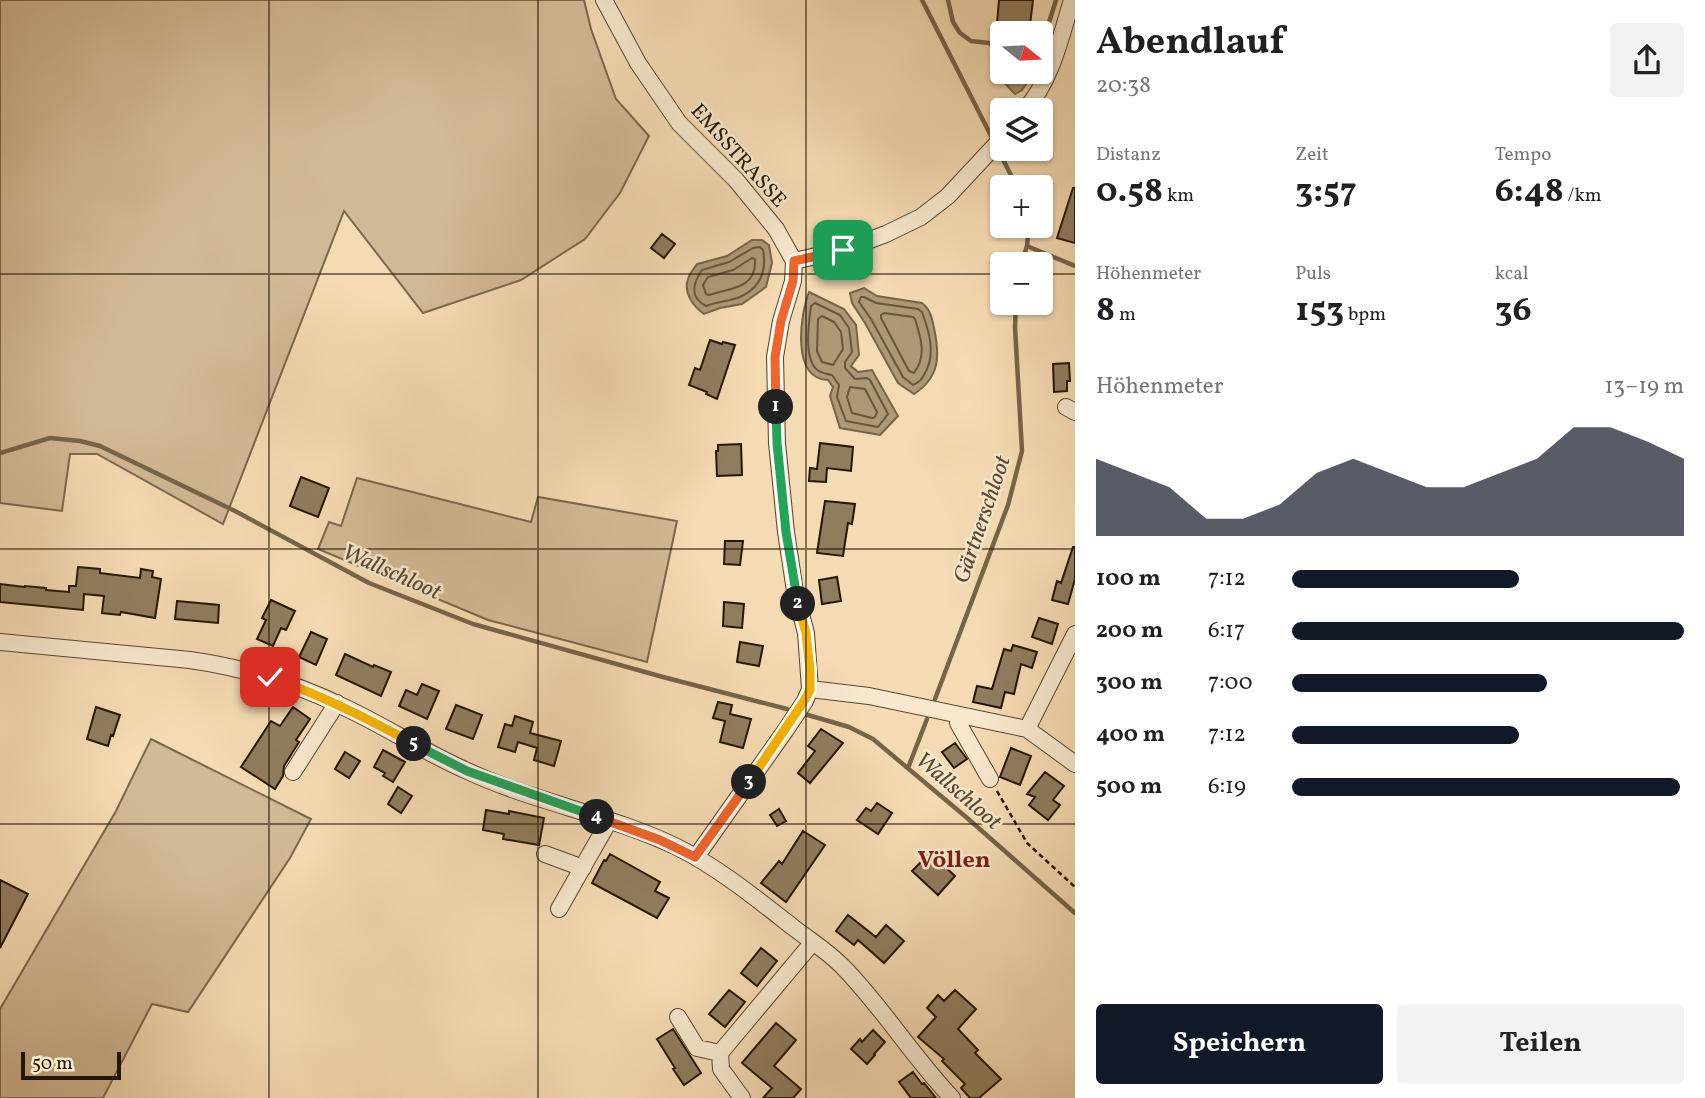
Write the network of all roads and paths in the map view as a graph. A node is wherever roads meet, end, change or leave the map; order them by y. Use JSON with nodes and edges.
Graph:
{"nodes":[{"id":1,"x":604,"y":0,"type":"edge"},
{"id":2,"x":1072,"y":0,"type":"edge"},
{"id":3,"x":1034,"y":98,"type":"edge"},
{"id":4,"x":990,"y":151,"type":"edge"},
{"id":5,"x":794,"y":261,"type":"junction"},
{"id":6,"x":1075,"y":634,"type":"edge"},
{"id":7,"x":0,"y":642,"type":"edge"},
{"id":8,"x":810,"y":690,"type":"junction"},
{"id":9,"x":337,"y":703,"type":"junction"},
{"id":10,"x":959,"y":715,"type":"junction"},
{"id":11,"x":1027,"y":729,"type":"junction"},
{"id":12,"x":1075,"y":764,"type":"edge"},
{"id":13,"x":293,"y":772,"type":"dead end"},
{"id":14,"x":990,"y":779,"type":"joint"},
{"id":15,"x":609,"y":821,"type":"junction"},
{"id":16,"x":545,"y":854,"type":"dead end"},
{"id":17,"x":695,"y":857,"type":"junction"},
{"id":18,"x":583,"y":868,"type":"junction"},
{"id":19,"x":1075,"y":887,"type":"edge"},
{"id":20,"x":559,"y":909,"type":"dead end"},
{"id":21,"x":813,"y":942,"type":"junction"},
{"id":22,"x":678,"y":1017,"type":"dead end"},
{"id":23,"x":720,"y":1053,"type":"junction"},
{"id":24,"x":742,"y":1098,"type":"edge"},
{"id":25,"x":952,"y":1098,"type":"edge"}],
"edges":[{"from":1,"to":5,"type":"street","name":"EMSSTRASSE"},
{"from":2,"to":3,"type":"street"},
{"from":4,"to":5,"type":"street"},
{"from":5,"to":8,"type":"street"},
{"from":6,"to":11,"type":"street"},
{"from":7,"to":9,"type":"street"},
{"from":8,"to":10,"type":"street"},
{"from":8,"to":17,"type":"street"},
{"from":9,"to":13,"type":"street"},
{"from":9,"to":15,"type":"street"},
{"from":10,"to":11,"type":"street"},
{"from":10,"to":14,"type":"street"},
{"from":11,"to":12,"type":"street"},
{"from":14,"to":19,"type":"path"},
{"from":15,"to":17,"type":"street"},
{"from":15,"to":18,"type":"street"},
{"from":16,"to":18,"type":"street"},
{"from":17,"to":21,"type":"street"},
{"from":18,"to":20,"type":"street"},
{"from":21,"to":23,"type":"street"},
{"from":21,"to":25,"type":"street"},
{"from":22,"to":23,"type":"street"},
{"from":23,"to":24,"type":"street"}]}
